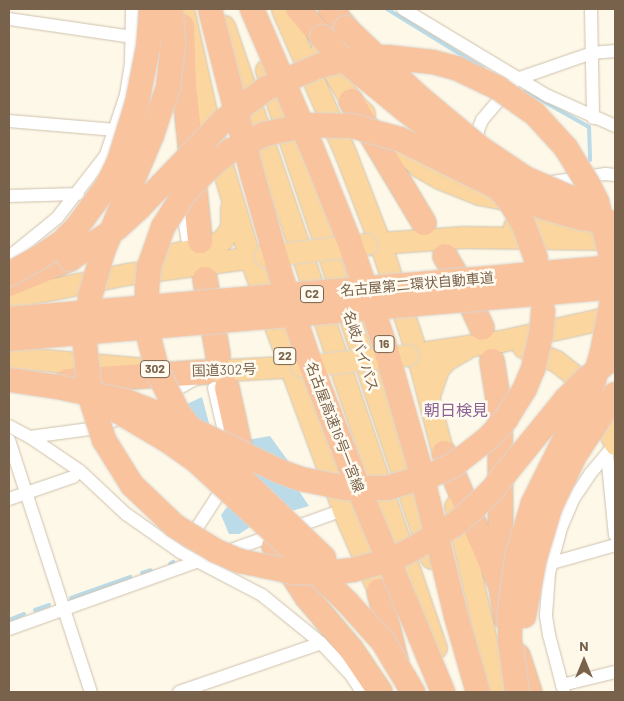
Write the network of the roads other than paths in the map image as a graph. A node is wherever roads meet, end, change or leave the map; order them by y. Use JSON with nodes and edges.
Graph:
{"nodes":[{"id":1,"x":132,"y":9,"type":"edge"},
{"id":2,"x":151,"y":9,"type":"edge"},
{"id":3,"x":171,"y":9,"type":"edge"},
{"id":4,"x":182,"y":9,"type":"edge"},
{"id":5,"x":210,"y":9,"type":"edge"},
{"id":6,"x":218,"y":9,"type":"edge"},
{"id":7,"x":244,"y":9,"type":"edge"},
{"id":8,"x":252,"y":9,"type":"edge"},
{"id":9,"x":282,"y":9,"type":"edge"},
{"id":10,"x":297,"y":9,"type":"edge"},
{"id":11,"x":331,"y":9,"type":"edge"},
{"id":12,"x":403,"y":9,"type":"edge"},
{"id":13,"x":591,"y":9,"type":"edge"},
{"id":14,"x":9,"y":19,"type":"edge"},
{"id":15,"x":132,"y":37,"type":"junction"},
{"id":16,"x":615,"y":51,"type":"edge"},
{"id":17,"x":592,"y":54,"type":"junction"},
{"id":18,"x":517,"y":79,"type":"junction"},
{"id":19,"x":352,"y":101,"type":"junction"},
{"id":20,"x":593,"y":118,"type":"junction"},
{"id":21,"x":9,"y":121,"type":"edge"},
{"id":22,"x":615,"y":126,"type":"edge"},
{"id":23,"x":116,"y":130,"type":"junction"},
{"id":24,"x":106,"y":155,"type":"junction"},
{"id":25,"x":615,"y":175,"type":"edge"},
{"id":26,"x":78,"y":194,"type":"junction"},
{"id":27,"x":230,"y":194,"type":"junction"},
{"id":28,"x":9,"y":196,"type":"edge"},
{"id":29,"x":615,"y":214,"type":"edge"},
{"id":30,"x":589,"y":218,"type":"junction"},
{"id":31,"x":615,"y":223,"type":"edge"},
{"id":32,"x":421,"y":231,"type":"junction"},
{"id":33,"x":615,"y":239,"type":"edge"},
{"id":34,"x":194,"y":242,"type":"joint"},
{"id":35,"x":373,"y":243,"type":"junction"},
{"id":36,"x":445,"y":256,"type":"dead end"},
{"id":37,"x":9,"y":257,"type":"edge"},
{"id":38,"x":257,"y":257,"type":"junction"},
{"id":39,"x":615,"y":267,"type":"edge"},
{"id":40,"x":9,"y":274,"type":"edge"},
{"id":41,"x":127,"y":274,"type":"junction"},
{"id":42,"x":199,"y":280,"type":"dead end"},
{"id":43,"x":9,"y":284,"type":"edge"},
{"id":44,"x":615,"y":287,"type":"edge"},
{"id":45,"x":9,"y":298,"type":"edge"},
{"id":46,"x":9,"y":319,"type":"edge"},
{"id":47,"x":608,"y":319,"type":"edge"},
{"id":48,"x":9,"y":338,"type":"edge"},
{"id":49,"x":486,"y":344,"type":"junction"},
{"id":50,"x":412,"y":354,"type":"junction"},
{"id":51,"x":615,"y":356,"type":"edge"},
{"id":52,"x":9,"y":357,"type":"edge"},
{"id":53,"x":295,"y":367,"type":"junction"},
{"id":54,"x":214,"y":372,"type":"junction"},
{"id":55,"x":9,"y":380,"type":"edge"},
{"id":56,"x":9,"y":384,"type":"edge"},
{"id":57,"x":58,"y":387,"type":"junction"},
{"id":58,"x":615,"y":394,"type":"edge"},
{"id":59,"x":429,"y":395,"type":"junction"},
{"id":60,"x":9,"y":426,"type":"edge"},
{"id":61,"x":30,"y":437,"type":"junction"},
{"id":62,"x":9,"y":440,"type":"edge"},
{"id":63,"x":613,"y":447,"type":"edge"},
{"id":64,"x":444,"y":453,"type":"junction"},
{"id":65,"x":80,"y":471,"type":"junction"},
{"id":66,"x":25,"y":494,"type":"junction"},
{"id":67,"x":9,"y":499,"type":"edge"},
{"id":68,"x":343,"y":510,"type":"junction"},
{"id":69,"x":615,"y":530,"type":"edge"},
{"id":70,"x":615,"y":545,"type":"edge"},
{"id":71,"x":180,"y":552,"type":"junction"},
{"id":72,"x":199,"y":561,"type":"junction"},
{"id":73,"x":552,"y":563,"type":"junction"},
{"id":74,"x":501,"y":586,"type":"junction"},
{"id":75,"x":379,"y":591,"type":"junction"},
{"id":76,"x":65,"y":610,"type":"junction"},
{"id":77,"x":9,"y":629,"type":"edge"},
{"id":78,"x":383,"y":642,"type":"junction"},
{"id":79,"x":321,"y":643,"type":"junction"},
{"id":80,"x":615,"y":672,"type":"edge"},
{"id":81,"x":563,"y":689,"type":"edge"},
{"id":82,"x":91,"y":692,"type":"edge"},
{"id":83,"x":179,"y":692,"type":"edge"},
{"id":84,"x":362,"y":692,"type":"edge"},
{"id":85,"x":380,"y":692,"type":"edge"},
{"id":86,"x":404,"y":692,"type":"edge"},
{"id":87,"x":413,"y":692,"type":"edge"},
{"id":88,"x":419,"y":692,"type":"edge"},
{"id":89,"x":443,"y":692,"type":"edge"},
{"id":90,"x":451,"y":692,"type":"edge"},
{"id":91,"x":479,"y":692,"type":"edge"},
{"id":92,"x":498,"y":692,"type":"edge"},
{"id":93,"x":517,"y":692,"type":"edge"},
{"id":94,"x":522,"y":692,"type":"edge"},
{"id":95,"x":530,"y":692,"type":"edge"}],
"edges":[{"from":1,"to":15,"type":"street"},
{"from":2,"to":40,"type":"highway","bridge":true},
{"from":3,"to":51,"type":"highway","bridge":true},
{"from":4,"to":27,"type":"highway","number":"22"},
{"from":4,"to":34,"type":"highway"},
{"from":5,"to":89,"type":"highway","name":"名古屋高速16号一宮線","bridge":true},
{"from":6,"to":90,"type":"highway","name":"名岐バイパス"},
{"from":7,"to":91,"type":"highway","name":"名岐バイパス"},
{"from":8,"to":91,"type":"highway","number":"16","bridge":true},
{"from":9,"to":35,"type":"highway"},
{"from":10,"to":19,"type":"highway"},
{"from":10,"to":57,"type":"highway","bridge":true},
{"from":11,"to":29,"type":"highway","bridge":true},
{"from":12,"to":18,"type":"street"},
{"from":13,"to":17,"type":"street"},
{"from":14,"to":15,"type":"street"},
{"from":15,"to":23,"type":"street"},
{"from":16,"to":17,"type":"street"},
{"from":17,"to":18,"type":"street"},
{"from":17,"to":20,"type":"street"},
{"from":18,"to":20,"type":"street"},
{"from":18,"to":25,"type":"street"},
{"from":19,"to":30,"type":"highway"},
{"from":19,"to":32,"type":"highway"},
{"from":20,"to":22,"type":"street"},
{"from":21,"to":23,"type":"street"},
{"from":23,"to":24,"type":"street"},
{"from":24,"to":26,"type":"street"},
{"from":24,"to":34,"type":"street"},
{"from":26,"to":28,"type":"street"},
{"from":26,"to":37,"type":"street"},
{"from":27,"to":38,"type":"highway","number":"22"},
{"from":27,"to":41,"type":"highway"},
{"from":29,"to":30,"type":"highway"},
{"from":30,"to":32,"type":"highway"},
{"from":31,"to":78,"type":"highway","bridge":true},
{"from":32,"to":33,"type":"highway"},
{"from":32,"to":35,"type":"highway"},
{"from":35,"to":38,"type":"highway","bridge":true},
{"from":35,"to":50,"type":"highway"},
{"from":36,"to":49,"type":"highway"},
{"from":38,"to":41,"type":"highway"},
{"from":38,"to":53,"type":"highway","number":"22"},
{"from":39,"to":46,"type":"highway","name":"名古屋第二環状自動車道","number":"C2","bridge":true},
{"from":41,"to":45,"type":"highway"},
{"from":42,"to":54,"type":"highway"},
{"from":43,"to":93,"type":"highway","bridge":true},
{"from":44,"to":48,"type":"highway","name":"名古屋第二環状自動車道","number":"C2","bridge":true},
{"from":47,"to":49,"type":"highway","name":"国道302号","number":"302"},
{"from":49,"to":50,"type":"highway","name":"国道302号","number":"302"},
{"from":49,"to":59,"type":"highway"},
{"from":49,"to":63,"type":"highway"},
{"from":49,"to":74,"type":"highway"},
{"from":50,"to":53,"type":"highway","name":"国道302号","number":"302","bridge":true},
{"from":50,"to":59,"type":"highway"},
{"from":52,"to":54,"type":"highway","name":"国道302号","number":"302"},
{"from":53,"to":54,"type":"highway","name":"国道302号","number":"302"},
{"from":53,"to":68,"type":"highway","number":"22"},
{"from":54,"to":56,"type":"highway"},
{"from":54,"to":61,"type":"street"},
{"from":54,"to":71,"type":"street"},
{"from":54,"to":85,"type":"highway"},
{"from":55,"to":57,"type":"highway","bridge":true},
{"from":57,"to":78,"type":"highway","bridge":true},
{"from":58,"to":94,"type":"highway","bridge":true},
{"from":59,"to":64,"type":"highway"},
{"from":60,"to":61,"type":"street"},
{"from":61,"to":65,"type":"street"},
{"from":62,"to":66,"type":"street"},
{"from":63,"to":69,"type":"street"},
{"from":63,"to":73,"type":"street"},
{"from":64,"to":74,"type":"highway"},
{"from":64,"to":92,"type":"highway"},
{"from":65,"to":66,"type":"street"},
{"from":65,"to":71,"type":"street"},
{"from":66,"to":67,"type":"street"},
{"from":66,"to":76,"type":"street"},
{"from":68,"to":72,"type":"street"},
{"from":68,"to":75,"type":"highway","number":"22"},
{"from":70,"to":73,"type":"street"},
{"from":71,"to":72,"type":"street"},
{"from":72,"to":76,"type":"street"},
{"from":72,"to":79,"type":"street"},
{"from":73,"to":81,"type":"street"},
{"from":74,"to":95,"type":"highway"},
{"from":75,"to":86,"type":"highway"},
{"from":75,"to":88,"type":"highway","number":"22"},
{"from":76,"to":77,"type":"street"},
{"from":76,"to":82,"type":"street"},
{"from":78,"to":87,"type":"highway","bridge":true},
{"from":79,"to":83,"type":"street"},
{"from":79,"to":84,"type":"street"},
{"from":80,"to":81,"type":"street"}]}
